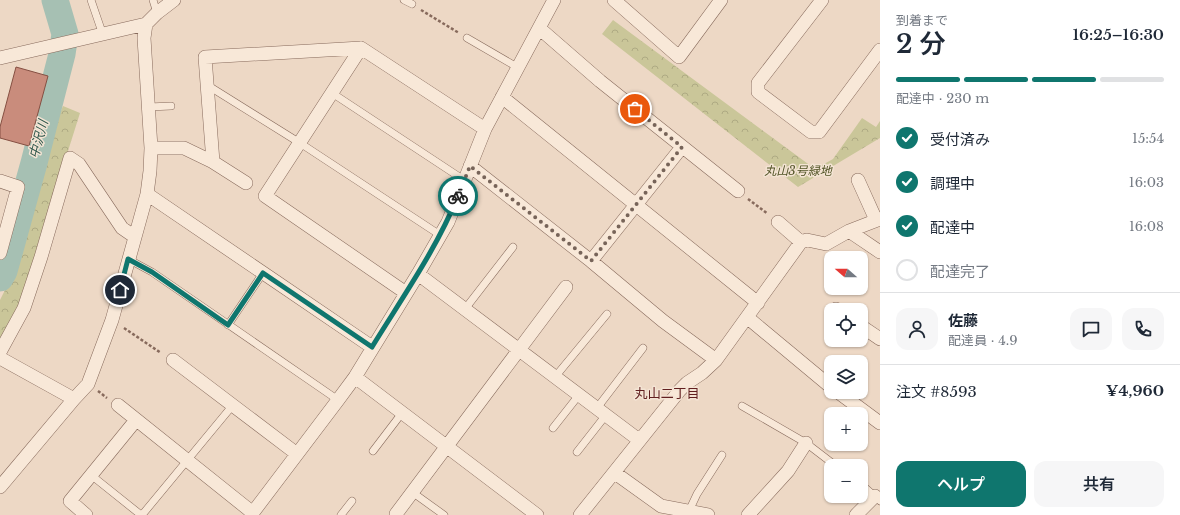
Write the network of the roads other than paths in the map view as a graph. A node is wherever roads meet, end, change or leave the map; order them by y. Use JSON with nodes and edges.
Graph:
{"nodes":[{"id":1,"x":91,"y":0,"type":"edge"},
{"id":2,"x":153,"y":0,"type":"edge"},
{"id":3,"x":174,"y":0,"type":"edge"},
{"id":4,"x":404,"y":0,"type":"edge"},
{"id":5,"x":721,"y":0,"type":"edge"},
{"id":6,"x":822,"y":0,"type":"edge"},
{"id":7,"x":547,"y":2,"type":"edge"},
{"id":8,"x":622,"y":3,"type":"edge"},
{"id":9,"x":412,"y":4,"type":"road end"},
{"id":10,"x":157,"y":13,"type":"junction"},
{"id":11,"x":146,"y":24,"type":"junction"},
{"id":12,"x":539,"y":28,"type":"junction"},
{"id":13,"x":103,"y":35,"type":"junction"},
{"id":14,"x":467,"y":38,"type":"road end"},
{"id":15,"x":361,"y":48,"type":"junction"},
{"id":16,"x":880,"y":50,"type":"edge"},
{"id":17,"x":0,"y":58,"type":"edge"},
{"id":18,"x":517,"y":67,"type":"junction"},
{"id":19,"x":207,"y":85,"type":"junction"},
{"id":20,"x":332,"y":93,"type":"junction"},
{"id":21,"x":502,"y":97,"type":"junction"},
{"id":22,"x":171,"y":106,"type":"dead end"},
{"id":23,"x":149,"y":107,"type":"junction"},
{"id":24,"x":485,"y":129,"type":"junction"},
{"id":25,"x":300,"y":143,"type":"junction"},
{"id":26,"x":682,"y":147,"type":"junction"},
{"id":27,"x":151,"y":148,"type":"junction"},
{"id":28,"x":213,"y":162,"type":"junction"},
{"id":29,"x":470,"y":166,"type":"junction"},
{"id":30,"x":464,"y":180,"type":"junction"},
{"id":31,"x":858,"y":180,"type":"dead end"},
{"id":32,"x":0,"y":181,"type":"edge"},
{"id":33,"x":246,"y":183,"type":"dead end"},
{"id":34,"x":738,"y":191,"type":"road end"},
{"id":35,"x":147,"y":194,"type":"junction"},
{"id":36,"x":637,"y":204,"type":"junction"},
{"id":37,"x":878,"y":219,"type":"edge"},
{"id":38,"x":778,"y":222,"type":"road end"},
{"id":39,"x":850,"y":231,"type":"junction"},
{"id":40,"x":440,"y":235,"type":"junction"},
{"id":41,"x":135,"y":237,"type":"junction"},
{"id":42,"x":801,"y":242,"type":"junction"},
{"id":43,"x":513,"y":246,"type":"dead end"},
{"id":44,"x":0,"y":252,"type":"edge"},
{"id":45,"x":880,"y":252,"type":"edge"},
{"id":46,"x":128,"y":259,"type":"junction"},
{"id":47,"x":591,"y":261,"type":"junction"},
{"id":48,"x":263,"y":273,"type":"junction"},
{"id":49,"x":418,"y":274,"type":"junction"},
{"id":50,"x":566,"y":287,"type":"dead end"},
{"id":51,"x":406,"y":293,"type":"junction"},
{"id":52,"x":758,"y":303,"type":"junction"},
{"id":53,"x":465,"y":309,"type":"junction"},
{"id":54,"x":607,"y":314,"type":"dead end"},
{"id":55,"x":748,"y":318,"type":"junction"},
{"id":56,"x":228,"y":325,"type":"junction"},
{"id":57,"x":868,"y":331,"type":"edge"},
{"id":58,"x":880,"y":339,"type":"edge"},
{"id":59,"x":372,"y":347,"type":"junction"},
{"id":60,"x":643,"y":348,"type":"dead end"},
{"id":61,"x":518,"y":349,"type":"junction"},
{"id":62,"x":0,"y":352,"type":"edge"},
{"id":63,"x":0,"y":358,"type":"edge"},
{"id":64,"x":173,"y":360,"type":"road end"},
{"id":65,"x":716,"y":360,"type":"junction"},
{"id":66,"x":355,"y":377,"type":"junction"},
{"id":67,"x":555,"y":377,"type":"junction"},
{"id":68,"x":824,"y":381,"type":"edge"},
{"id":69,"x":579,"y":395,"type":"junction"},
{"id":70,"x":74,"y":399,"type":"junction"},
{"id":71,"x":847,"y":399,"type":"edge"},
{"id":72,"x":338,"y":400,"type":"junction"},
{"id":73,"x":118,"y":405,"type":"road end"},
{"id":74,"x":233,"y":405,"type":"junction"},
{"id":75,"x":742,"y":406,"type":"dead end"},
{"id":76,"x":601,"y":412,"type":"junction"},
{"id":77,"x":402,"y":413,"type":"junction"},
{"id":78,"x":136,"y":420,"type":"junction"},
{"id":79,"x":880,"y":423,"type":"edge"},
{"id":80,"x":553,"y":428,"type":"dead end"},
{"id":81,"x":639,"y":440,"type":"junction"},
{"id":82,"x":806,"y":443,"type":"junction"},
{"id":83,"x":446,"y":446,"type":"junction"},
{"id":84,"x":373,"y":451,"type":"dead end"},
{"id":85,"x":577,"y":452,"type":"dead end"},
{"id":86,"x":297,"y":454,"type":"junction"},
{"id":87,"x":722,"y":455,"type":"dead end"},
{"id":88,"x":827,"y":459,"type":"edge"},
{"id":89,"x":187,"y":460,"type":"junction"},
{"id":90,"x":614,"y":473,"type":"junction"},
{"id":91,"x":91,"y":475,"type":"junction"},
{"id":92,"x":0,"y":487,"type":"edge"},
{"id":93,"x":868,"y":490,"type":"edge"},
{"id":94,"x":412,"y":492,"type":"junction"},
{"id":95,"x":877,"y":498,"type":"edge"},
{"id":96,"x":352,"y":501,"type":"dead end"},
{"id":97,"x":657,"y":510,"type":"edge"},
{"id":98,"x":689,"y":511,"type":"junction"},
{"id":99,"x":753,"y":513,"type":"edge"},
{"id":100,"x":252,"y":514,"type":"edge"},
{"id":101,"x":396,"y":514,"type":"edge"},
{"id":102,"x":533,"y":514,"type":"edge"},
{"id":103,"x":86,"y":515,"type":"edge"},
{"id":104,"x":142,"y":515,"type":"edge"},
{"id":105,"x":341,"y":515,"type":"edge"},
{"id":106,"x":444,"y":515,"type":"edge"},
{"id":107,"x":580,"y":515,"type":"edge"},
{"id":108,"x":708,"y":515,"type":"edge"},
{"id":109,"x":856,"y":515,"type":"edge"}],
"edges":[{"from":1,"to":13,"type":"lane"},
{"from":2,"to":10,"type":"lane"},
{"from":3,"to":10,"type":"street"},
{"from":4,"to":9,"type":"lane"},
{"from":5,"to":8,"type":"street"},
{"from":6,"to":16,"type":"street"},
{"from":7,"to":12,"type":"street"},
{"from":10,"to":11,"type":"street"},
{"from":11,"to":13,"type":"street"},
{"from":11,"to":23,"type":"street"},
{"from":12,"to":18,"type":"street"},
{"from":12,"to":26,"type":"street"},
{"from":13,"to":17,"type":"street"},
{"from":14,"to":18,"type":"lane"},
{"from":15,"to":19,"type":"street"},
{"from":15,"to":20,"type":"street"},
{"from":15,"to":24,"type":"street"},
{"from":18,"to":21,"type":"street"},
{"from":19,"to":25,"type":"lane"},
{"from":19,"to":28,"type":"street"},
{"from":20,"to":25,"type":"street"},
{"from":20,"to":30,"type":"lane"},
{"from":21,"to":24,"type":"street"},
{"from":21,"to":36,"type":"street"},
{"from":22,"to":23,"type":"lane"},
{"from":23,"to":27,"type":"street"},
{"from":24,"to":29,"type":"street"},
{"from":25,"to":40,"type":"lane"},
{"from":25,"to":51,"type":"street"},
{"from":26,"to":34,"type":"street"},
{"from":26,"to":36,"type":"street"},
{"from":27,"to":28,"type":"street"},
{"from":27,"to":35,"type":"street"},
{"from":28,"to":33,"type":"street"},
{"from":29,"to":30,"type":"street"},
{"from":29,"to":47,"type":"street"},
{"from":30,"to":40,"type":"street"},
{"from":31,"to":37,"type":"street"},
{"from":32,"to":44,"type":"street"},
{"from":35,"to":41,"type":"street"},
{"from":35,"to":48,"type":"street"},
{"from":36,"to":47,"type":"street"},
{"from":36,"to":52,"type":"street"},
{"from":37,"to":39,"type":"street"},
{"from":38,"to":42,"type":"street"},
{"from":39,"to":42,"type":"street"},
{"from":39,"to":45,"type":"street"},
{"from":40,"to":49,"type":"street"},
{"from":41,"to":46,"type":"street"},
{"from":41,"to":62,"type":"street"},
{"from":42,"to":52,"type":"street"},
{"from":43,"to":53,"type":"lane"},
{"from":46,"to":56,"type":"lane"},
{"from":46,"to":70,"type":"street"},
{"from":47,"to":65,"type":"street"},
{"from":48,"to":56,"type":"lane"},
{"from":48,"to":59,"type":"street"},
{"from":49,"to":51,"type":"street"},
{"from":49,"to":53,"type":"street"},
{"from":50,"to":61,"type":"street"},
{"from":51,"to":59,"type":"street"},
{"from":52,"to":55,"type":"street"},
{"from":53,"to":61,"type":"street"},
{"from":54,"to":67,"type":"lane"},
{"from":55,"to":65,"type":"street"},
{"from":55,"to":68,"type":"street"},
{"from":56,"to":72,"type":"lane"},
{"from":57,"to":58,"type":"street"},
{"from":59,"to":66,"type":"street"},
{"from":60,"to":76,"type":"lane"},
{"from":61,"to":67,"type":"street"},
{"from":61,"to":83,"type":"street"},
{"from":63,"to":70,"type":"street"},
{"from":64,"to":74,"type":"street"},
{"from":65,"to":81,"type":"street"},
{"from":66,"to":72,"type":"street"},
{"from":66,"to":77,"type":"street"},
{"from":67,"to":69,"type":"street"},
{"from":69,"to":76,"type":"street"},
{"from":69,"to":80,"type":"lane"},
{"from":70,"to":92,"type":"street"},
{"from":71,"to":79,"type":"street"},
{"from":72,"to":86,"type":"street"},
{"from":73,"to":78,"type":"street"},
{"from":74,"to":86,"type":"street"},
{"from":74,"to":89,"type":"lane"},
{"from":75,"to":82,"type":"lane"},
{"from":76,"to":81,"type":"street"},
{"from":76,"to":85,"type":"lane"},
{"from":77,"to":83,"type":"street"},
{"from":77,"to":84,"type":"lane"},
{"from":78,"to":89,"type":"street"},
{"from":78,"to":91,"type":"street"},
{"from":81,"to":90,"type":"street"},
{"from":82,"to":88,"type":"lane"},
{"from":82,"to":99,"type":"street"},
{"from":83,"to":94,"type":"street"},
{"from":83,"to":102,"type":"street"},
{"from":86,"to":100,"type":"street"},
{"from":87,"to":98,"type":"lane"},
{"from":89,"to":100,"type":"street"},
{"from":89,"to":104,"type":"lane"},
{"from":90,"to":97,"type":"street"},
{"from":90,"to":107,"type":"street"},
{"from":91,"to":103,"type":"street"},
{"from":91,"to":104,"type":"lane"},
{"from":93,"to":95,"type":"lane"},
{"from":94,"to":101,"type":"street"},
{"from":94,"to":106,"type":"lane"},
{"from":95,"to":109,"type":"street"},
{"from":96,"to":105,"type":"lane"},
{"from":97,"to":98,"type":"street"},
{"from":98,"to":108,"type":"street"}]}
